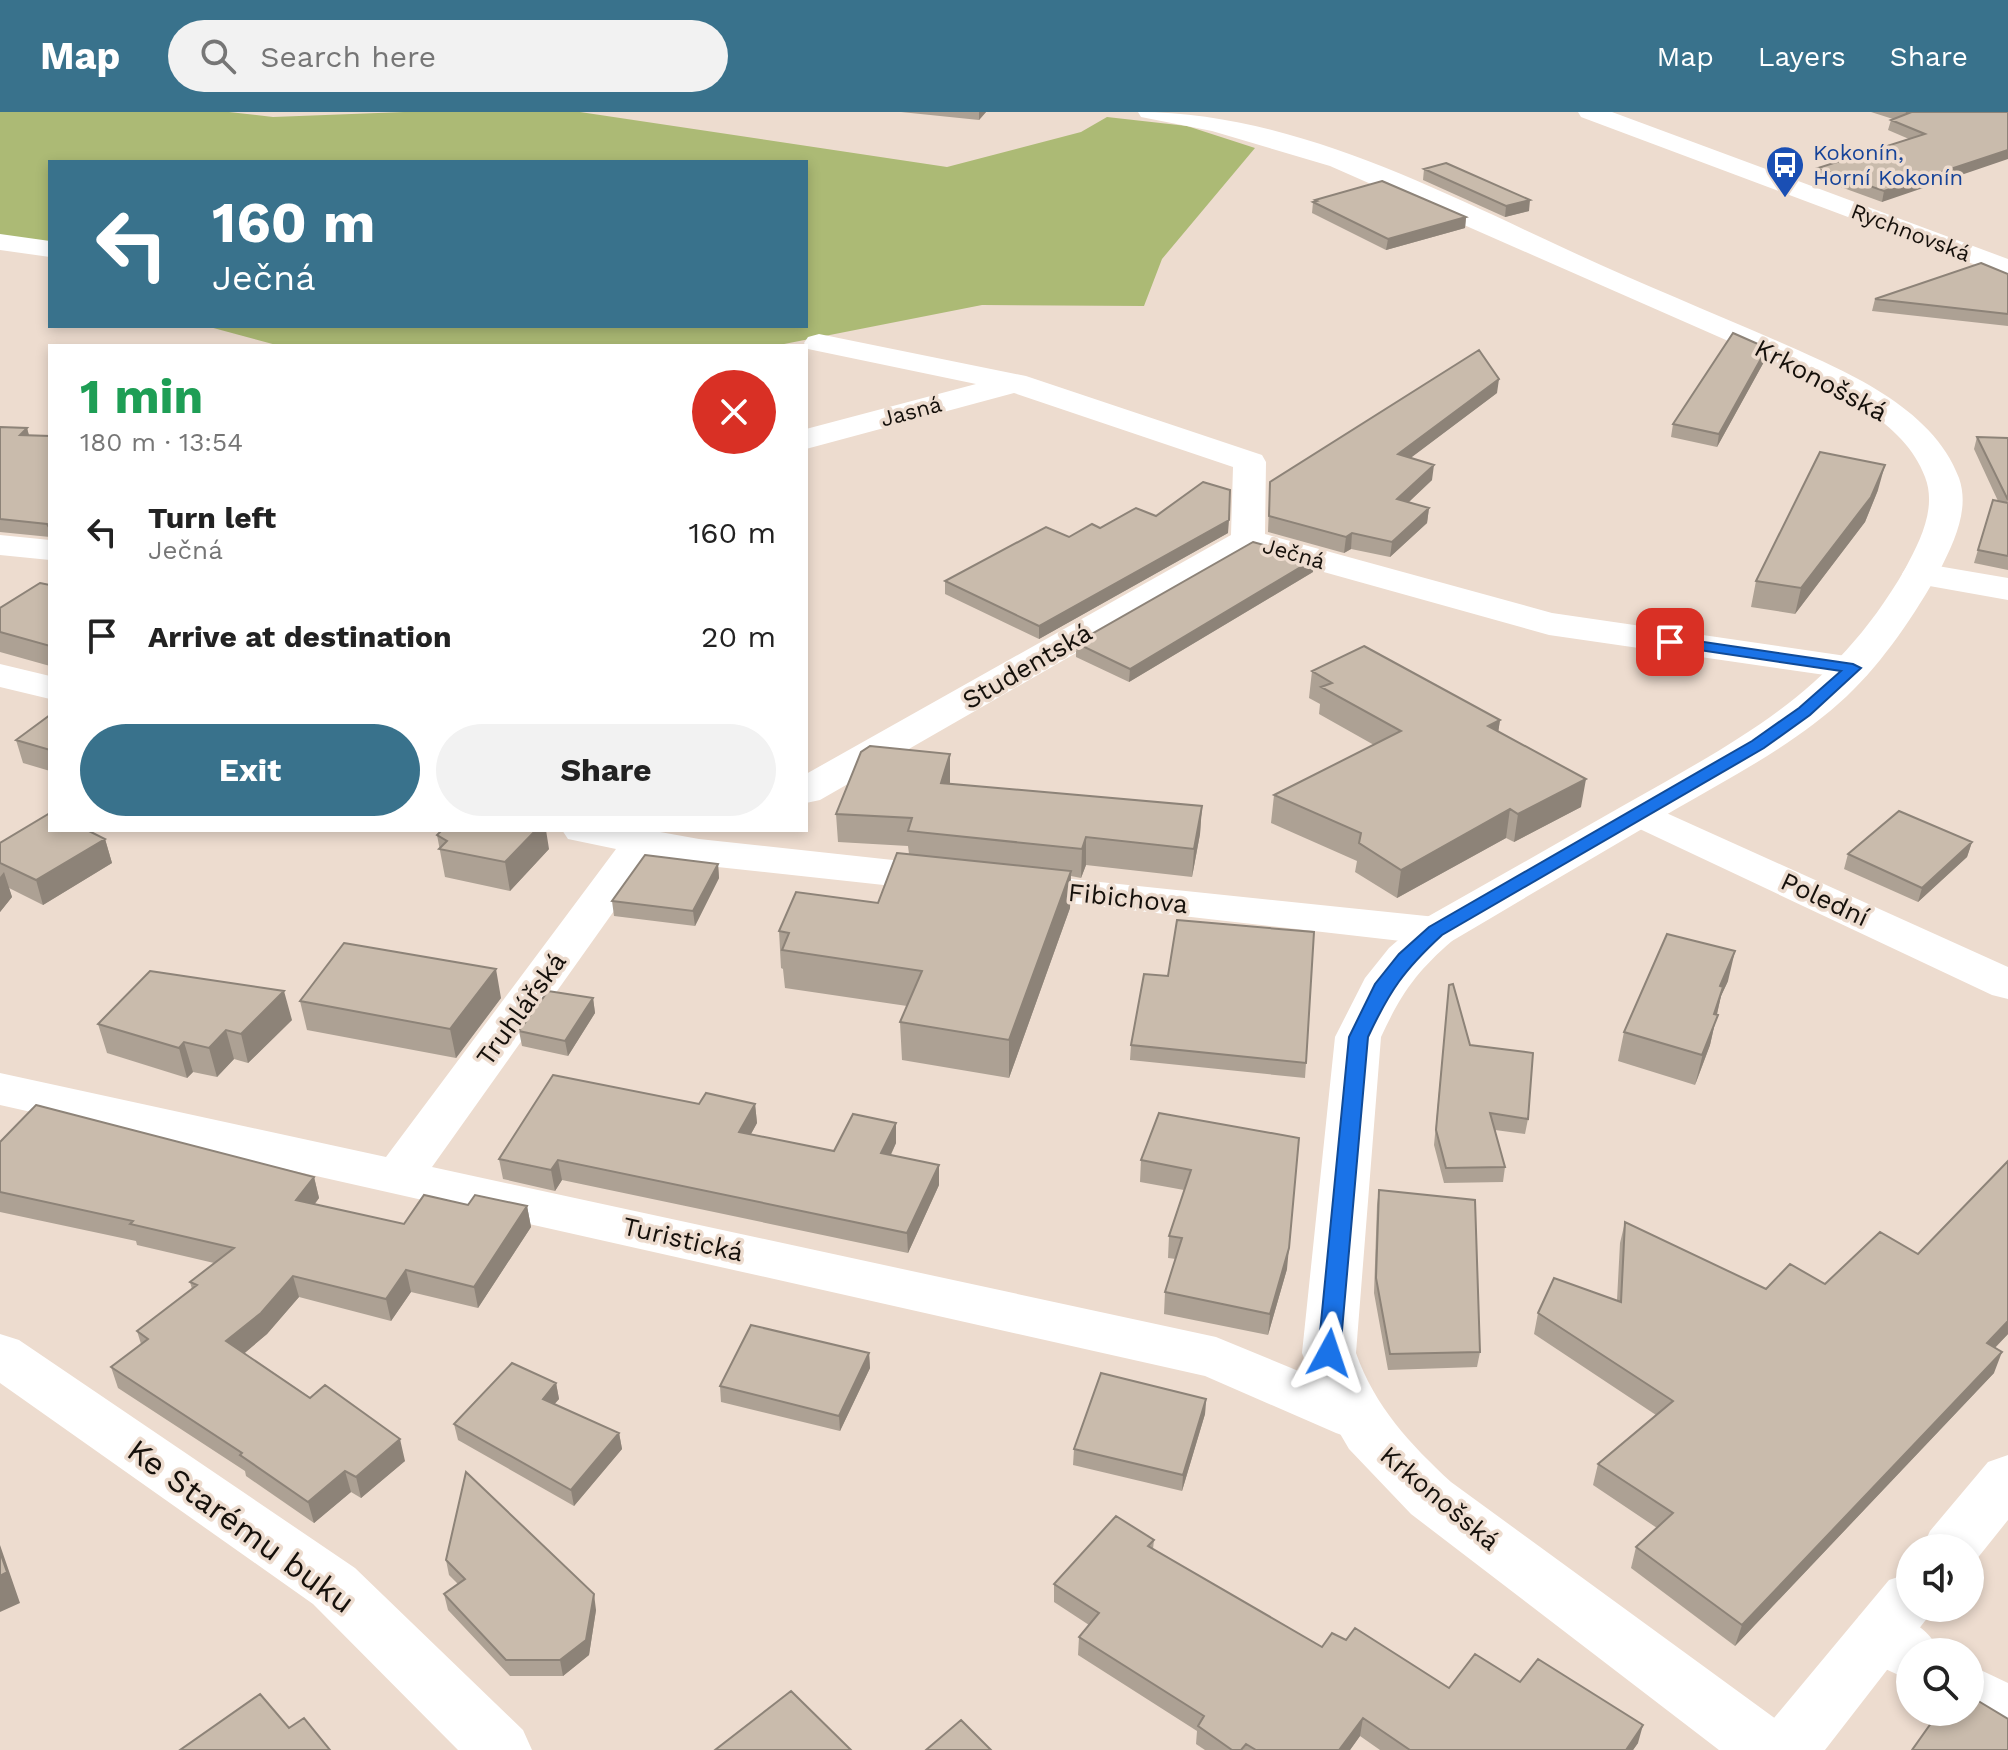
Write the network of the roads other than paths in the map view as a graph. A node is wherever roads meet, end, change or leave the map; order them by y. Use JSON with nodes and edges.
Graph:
{"nodes":[{"id":1,"x":1150,"y":112,"type":"edge"},
{"id":2,"x":1590,"y":112,"type":"edge"},
{"id":3,"x":0,"y":242,"type":"edge"},
{"id":4,"x":48,"y":249,"type":"edge"},
{"id":5,"x":2008,"y":269,"type":"edge"},
{"id":6,"x":819,"y":343,"type":"dead end"},
{"id":7,"x":1015,"y":383,"type":"junction"},
{"id":8,"x":808,"y":438,"type":"edge"},
{"id":9,"x":1248,"y":540,"type":"junction"},
{"id":10,"x":0,"y":545,"type":"edge"},
{"id":11,"x":48,"y":550,"type":"edge"},
{"id":12,"x":1920,"y":574,"type":"junction"},
{"id":13,"x":2008,"y":589,"type":"edge"},
{"id":14,"x":1853,"y":668,"type":"junction"},
{"id":15,"x":0,"y":675,"type":"edge"},
{"id":16,"x":48,"y":687,"type":"edge"},
{"id":17,"x":808,"y":790,"type":"edge"},
{"id":18,"x":1642,"y":814,"type":"junction"},
{"id":19,"x":593,"y":832,"type":"edge"},
{"id":20,"x":734,"y":832,"type":"edge"},
{"id":21,"x":642,"y":842,"type":"junction"},
{"id":22,"x":699,"y":852,"type":"junction"},
{"id":23,"x":1436,"y":931,"type":"junction"},
{"id":24,"x":2008,"y":985,"type":"edge"},
{"id":25,"x":0,"y":1089,"type":"edge"},
{"id":26,"x":399,"y":1176,"type":"junction"},
{"id":27,"x":0,"y":1355,"type":"edge"},
{"id":28,"x":1356,"y":1418,"type":"junction"},
{"id":29,"x":2008,"y":1478,"type":"edge"},
{"id":30,"x":1962,"y":1534,"type":"edge"},
{"id":31,"x":1900,"y":1628,"type":"edge"},
{"id":32,"x":1984,"y":1701,"type":"edge"},
{"id":33,"x":2008,"y":1717,"type":"edge"},
{"id":34,"x":500,"y":1750,"type":"edge"},
{"id":35,"x":1768,"y":1750,"type":"edge"},
{"id":36,"x":1787,"y":1750,"type":"edge"}],
"edges":[{"from":1,"to":12,"type":"street","name":"Krkonošská"},
{"from":2,"to":5,"type":"street","name":"Rychnovská"},
{"from":3,"to":4,"type":"street"},
{"from":6,"to":7,"type":"street","name":"Ječná"},
{"from":7,"to":8,"type":"street","name":"Jasná"},
{"from":7,"to":9,"type":"street","name":"Ječná"},
{"from":9,"to":14,"type":"street","name":"Ječná"},
{"from":9,"to":17,"type":"street","name":"Studentská"},
{"from":10,"to":11,"type":"street"},
{"from":12,"to":13,"type":"street"},
{"from":12,"to":14,"type":"street","name":"Krkonošská"},
{"from":14,"to":18,"type":"street","name":"Krkonošská"},
{"from":15,"to":16,"type":"street"},
{"from":18,"to":23,"type":"street","name":"Krkonošská"},
{"from":18,"to":24,"type":"street","name":"Polední"},
{"from":19,"to":21,"type":"street","name":"Fibichova"},
{"from":20,"to":22,"type":"street"},
{"from":21,"to":22,"type":"street","name":"Fibichova"},
{"from":21,"to":26,"type":"street","name":"Truhlářská"},
{"from":22,"to":23,"type":"street","name":"Fibichova"},
{"from":23,"to":28,"type":"street","name":"Krkonošská"},
{"from":25,"to":26,"type":"street","name":"Turistická"},
{"from":26,"to":28,"type":"street","name":"Turistická"},
{"from":27,"to":34,"type":"street","name":"Ke Starému buku"},
{"from":28,"to":35,"type":"street","name":"Krkonošská"},
{"from":29,"to":30,"type":"street"},
{"from":31,"to":36,"type":"street"},
{"from":32,"to":33,"type":"street"}]}
